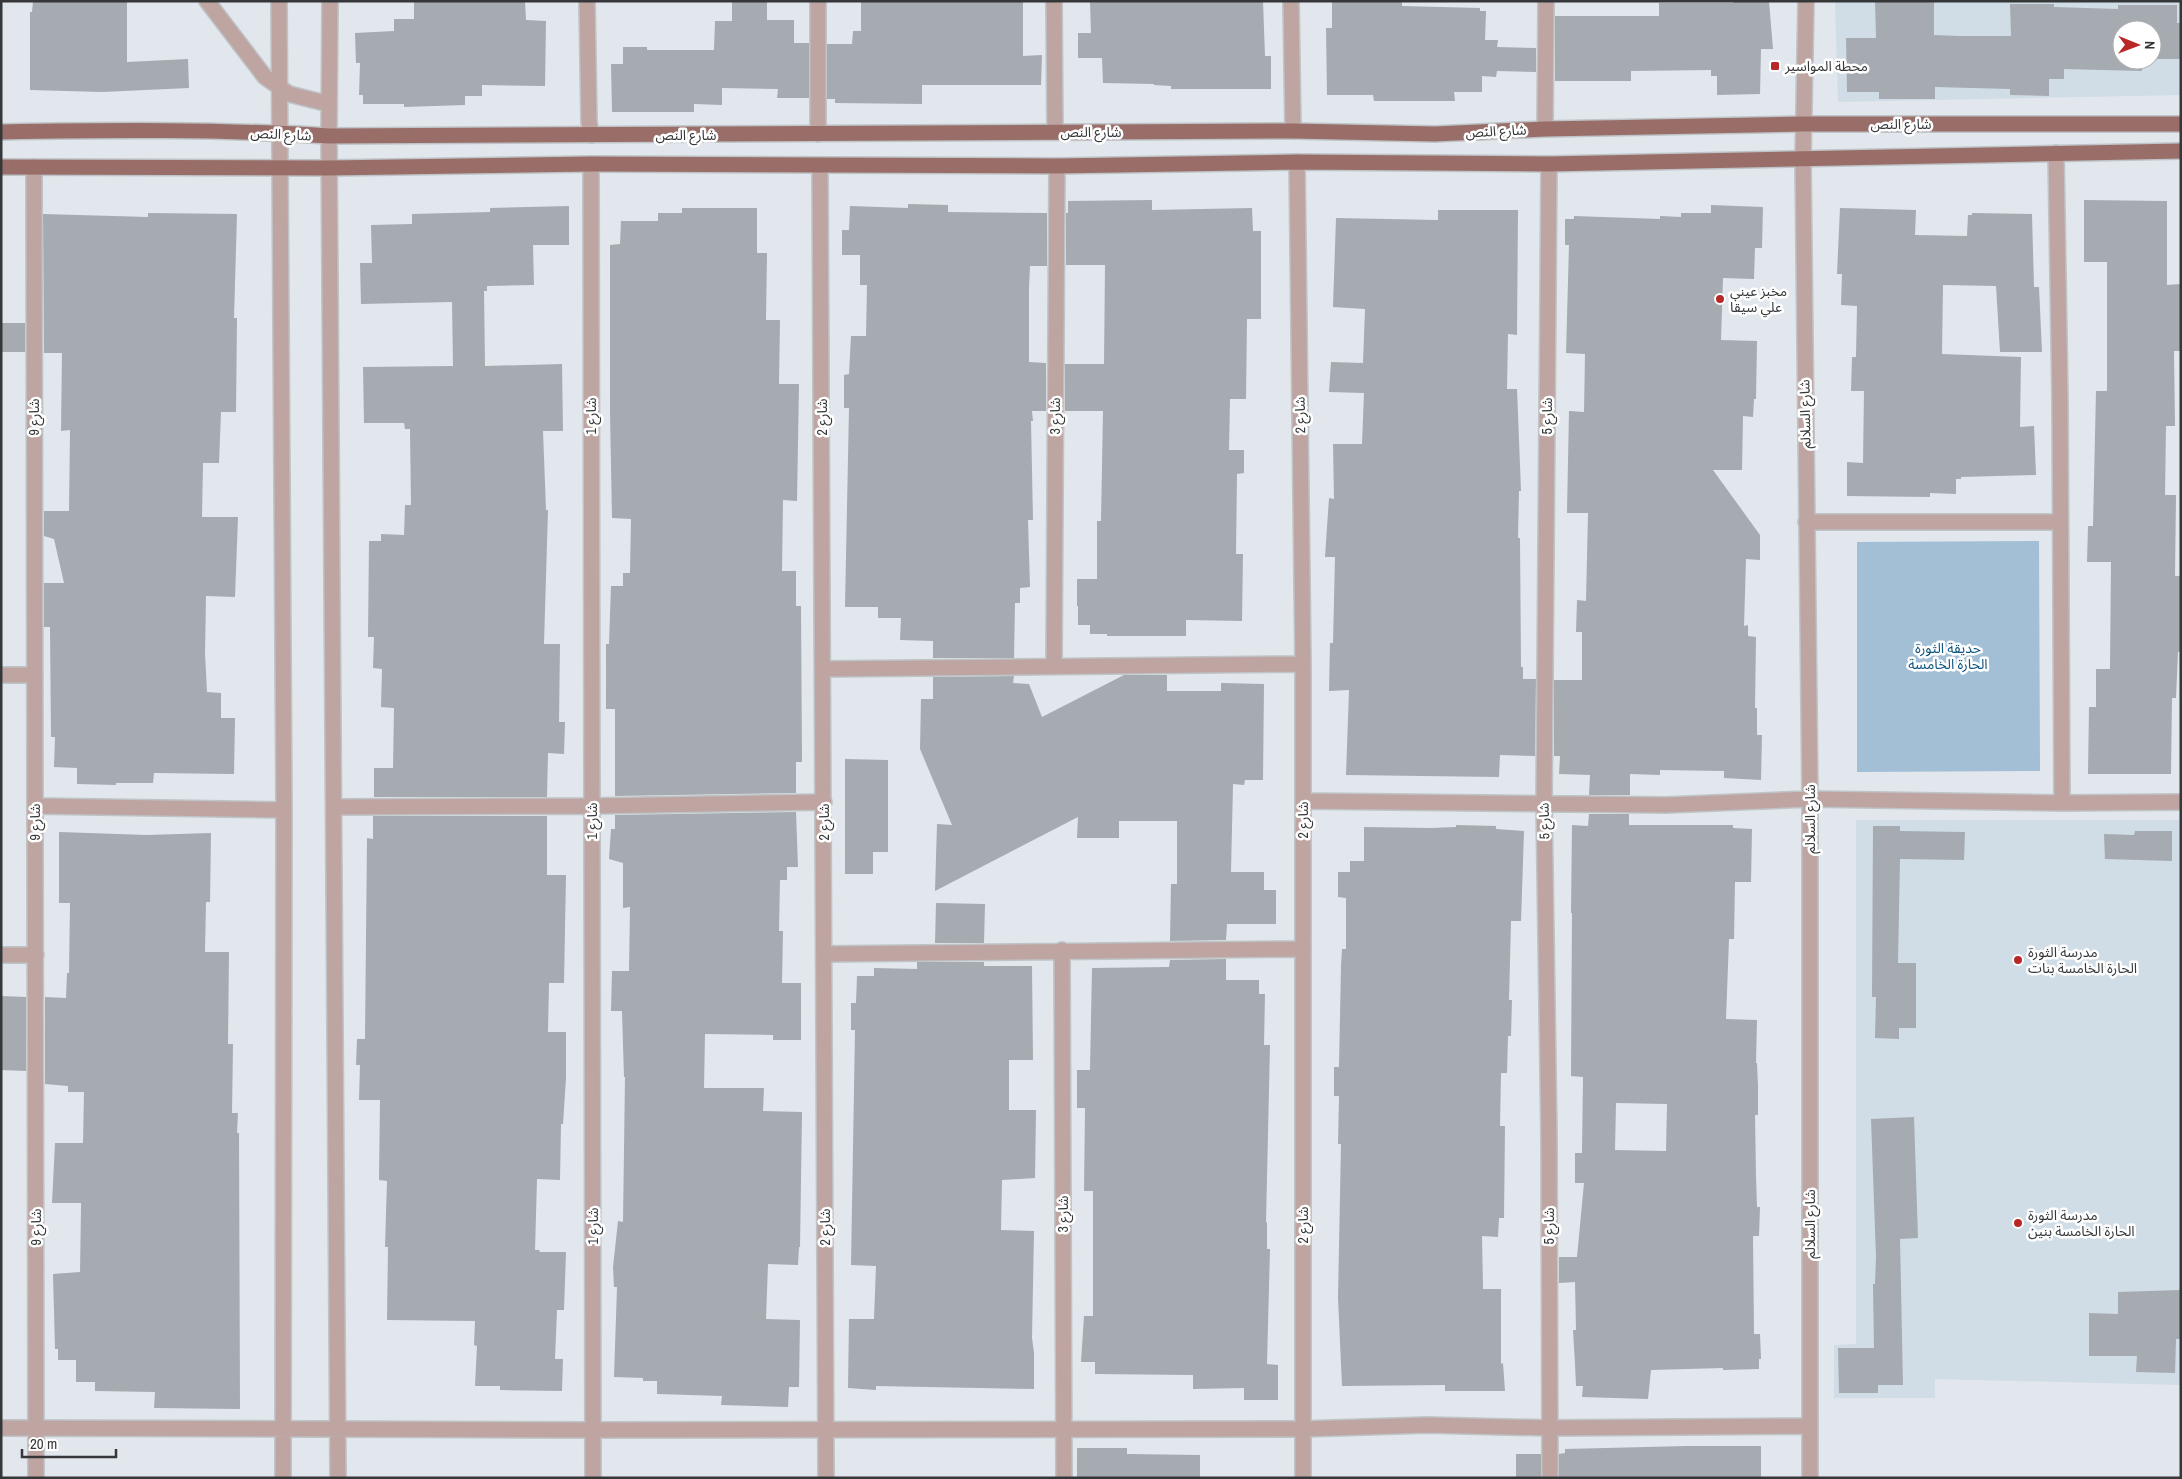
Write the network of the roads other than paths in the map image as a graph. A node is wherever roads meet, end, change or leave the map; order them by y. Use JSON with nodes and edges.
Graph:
{"nodes":[{"id":1,"x":207,"y":1,"type":"edge"},
{"id":2,"x":279,"y":1,"type":"edge"},
{"id":3,"x":330,"y":1,"type":"edge"},
{"id":4,"x":587,"y":1,"type":"edge"},
{"id":5,"x":818,"y":1,"type":"edge"},
{"id":6,"x":1054,"y":1,"type":"edge"},
{"id":7,"x":1291,"y":1,"type":"edge"},
{"id":8,"x":1546,"y":1,"type":"edge"},
{"id":9,"x":1806,"y":1,"type":"edge"},
{"id":10,"x":279,"y":89,"type":"junction"},
{"id":11,"x":329,"y":104,"type":"junction"},
{"id":12,"x":1803,"y":124,"type":"junction"},
{"id":13,"x":2181,"y":124,"type":"edge"},
{"id":14,"x":1545,"y":129,"type":"junction"},
{"id":15,"x":1293,"y":131,"type":"junction"},
{"id":16,"x":1,"y":132,"type":"edge"},
{"id":17,"x":1055,"y":132,"type":"junction"},
{"id":18,"x":281,"y":133,"type":"junction"},
{"id":19,"x":818,"y":134,"type":"junction"},
{"id":20,"x":591,"y":135,"type":"junction"},
{"id":21,"x":329,"y":136,"type":"junction"},
{"id":22,"x":2181,"y":151,"type":"edge"},
{"id":23,"x":2056,"y":153,"type":"junction"},
{"id":24,"x":1803,"y":160,"type":"junction"},
{"id":25,"x":1297,"y":162,"type":"junction"},
{"id":26,"x":591,"y":164,"type":"junction"},
{"id":27,"x":1549,"y":164,"type":"junction"},
{"id":28,"x":34,"y":166,"type":"junction"},
{"id":29,"x":820,"y":166,"type":"junction"},
{"id":30,"x":1057,"y":166,"type":"junction"},
{"id":31,"x":1,"y":167,"type":"edge"},
{"id":32,"x":280,"y":168,"type":"junction"},
{"id":33,"x":329,"y":168,"type":"junction"},
{"id":34,"x":1806,"y":522,"type":"junction"},
{"id":35,"x":2060,"y":522,"type":"junction"},
{"id":36,"x":1303,"y":664,"type":"junction"},
{"id":37,"x":1054,"y":666,"type":"junction"},
{"id":38,"x":823,"y":669,"type":"junction"},
{"id":39,"x":1,"y":675,"type":"edge"},
{"id":40,"x":35,"y":675,"type":"junction"},
{"id":41,"x":1810,"y":800,"type":"junction"},
{"id":42,"x":1303,"y":801,"type":"junction"},
{"id":43,"x":824,"y":802,"type":"junction"},
{"id":44,"x":2181,"y":802,"type":"edge"},
{"id":45,"x":1544,"y":803,"type":"junction"},
{"id":46,"x":2062,"y":803,"type":"junction"},
{"id":47,"x":35,"y":806,"type":"junction"},
{"id":48,"x":592,"y":806,"type":"junction"},
{"id":49,"x":334,"y":807,"type":"junction"},
{"id":50,"x":284,"y":810,"type":"junction"},
{"id":51,"x":1303,"y":949,"type":"junction"},
{"id":52,"x":1062,"y":950,"type":"junction"},
{"id":53,"x":824,"y":954,"type":"junction"},
{"id":54,"x":1,"y":955,"type":"edge"},
{"id":55,"x":36,"y":955,"type":"junction"},
{"id":56,"x":1810,"y":1426,"type":"junction"},
{"id":57,"x":1,"y":1428,"type":"edge"},
{"id":58,"x":36,"y":1428,"type":"junction"},
{"id":59,"x":1550,"y":1428,"type":"junction"},
{"id":60,"x":282,"y":1429,"type":"junction"},
{"id":61,"x":338,"y":1429,"type":"junction"},
{"id":62,"x":1303,"y":1429,"type":"junction"},
{"id":63,"x":593,"y":1430,"type":"junction"},
{"id":64,"x":826,"y":1430,"type":"junction"},
{"id":65,"x":1064,"y":1430,"type":"junction"},
{"id":66,"x":36,"y":1478,"type":"edge"},
{"id":67,"x":283,"y":1478,"type":"edge"},
{"id":68,"x":338,"y":1478,"type":"edge"},
{"id":69,"x":594,"y":1478,"type":"edge"},
{"id":70,"x":826,"y":1478,"type":"edge"},
{"id":71,"x":1064,"y":1478,"type":"edge"},
{"id":72,"x":1303,"y":1478,"type":"edge"},
{"id":73,"x":1550,"y":1478,"type":"edge"},
{"id":74,"x":1810,"y":1478,"type":"edge"}],
"edges":[{"from":1,"to":10,"type":"street"},
{"from":2,"to":10,"type":"street"},
{"from":3,"to":11,"type":"street"},
{"from":4,"to":20,"type":"street"},
{"from":5,"to":19,"type":"street"},
{"from":6,"to":17,"type":"street"},
{"from":7,"to":15,"type":"street"},
{"from":8,"to":14,"type":"street"},
{"from":9,"to":12,"type":"street","name":"شارع السلالم"},
{"from":10,"to":11,"type":"street"},
{"from":10,"to":18,"type":"street"},
{"from":11,"to":21,"type":"street"},
{"from":12,"to":13,"type":"main road","name":"شارع النص"},
{"from":12,"to":14,"type":"main road","name":"شارع النص"},
{"from":12,"to":24,"type":"street","name":"شارع السلالم"},
{"from":14,"to":15,"type":"main road","name":"شارع النص"},
{"from":15,"to":17,"type":"main road","name":"شارع النص"},
{"from":16,"to":18,"type":"main road","name":"شارع النص"},
{"from":17,"to":19,"type":"main road","name":"شارع النص"},
{"from":18,"to":21,"type":"main road","name":"شارع النص"},
{"from":18,"to":32,"type":"street"},
{"from":19,"to":20,"type":"main road","name":"شارع النص"},
{"from":20,"to":21,"type":"main road","name":"شارع النص"},
{"from":21,"to":33,"type":"street"},
{"from":22,"to":23,"type":"main road"},
{"from":23,"to":24,"type":"main road"},
{"from":23,"to":35,"type":"street"},
{"from":24,"to":27,"type":"main road"},
{"from":24,"to":34,"type":"street","name":"شارع السلالم"},
{"from":25,"to":27,"type":"main road"},
{"from":25,"to":30,"type":"main road"},
{"from":25,"to":36,"type":"street","name":"شارع 2"},
{"from":26,"to":29,"type":"main road"},
{"from":26,"to":33,"type":"main road"},
{"from":26,"to":48,"type":"street","name":"شارع 1"},
{"from":27,"to":45,"type":"street","name":"شارع 5"},
{"from":28,"to":31,"type":"main road"},
{"from":28,"to":32,"type":"main road"},
{"from":28,"to":40,"type":"street","name":"شارع 9"},
{"from":29,"to":30,"type":"main road"},
{"from":29,"to":38,"type":"street","name":"شارع 2"},
{"from":30,"to":37,"type":"street","name":"شارع 3"},
{"from":32,"to":33,"type":"main road"},
{"from":32,"to":50,"type":"street"},
{"from":33,"to":49,"type":"street"},
{"from":34,"to":35,"type":"street"},
{"from":34,"to":41,"type":"street","name":"شارع السلالم"},
{"from":35,"to":46,"type":"street"},
{"from":36,"to":37,"type":"street"},
{"from":36,"to":42,"type":"street","name":"شارع 2"},
{"from":37,"to":38,"type":"street"},
{"from":38,"to":43,"type":"street","name":"شارع 2"},
{"from":39,"to":40,"type":"street"},
{"from":40,"to":47,"type":"street","name":"شارع 9"},
{"from":41,"to":45,"type":"street"},
{"from":41,"to":46,"type":"street"},
{"from":41,"to":56,"type":"street","name":"شارع السلالم"},
{"from":42,"to":45,"type":"street"},
{"from":42,"to":51,"type":"street","name":"شارع 2"},
{"from":43,"to":48,"type":"street"},
{"from":43,"to":53,"type":"street","name":"شارع 2"},
{"from":44,"to":46,"type":"street"},
{"from":45,"to":59,"type":"street","name":"شارع 5"},
{"from":47,"to":50,"type":"street"},
{"from":47,"to":55,"type":"street","name":"شارع 9"},
{"from":48,"to":49,"type":"street"},
{"from":48,"to":63,"type":"street","name":"شارع 1"},
{"from":49,"to":61,"type":"street"},
{"from":50,"to":60,"type":"street"},
{"from":51,"to":52,"type":"street"},
{"from":51,"to":62,"type":"street","name":"شارع 2"},
{"from":52,"to":53,"type":"street"},
{"from":52,"to":65,"type":"street","name":"شارع 3"},
{"from":53,"to":64,"type":"street","name":"شارع 2"},
{"from":54,"to":55,"type":"street"},
{"from":55,"to":58,"type":"street","name":"شارع 9"},
{"from":56,"to":59,"type":"street"},
{"from":56,"to":74,"type":"street","name":"شارع السلالم"},
{"from":57,"to":58,"type":"street"},
{"from":58,"to":60,"type":"street"},
{"from":58,"to":66,"type":"street","name":"شارع 9"},
{"from":59,"to":62,"type":"street"},
{"from":59,"to":73,"type":"street","name":"شارع 5"},
{"from":60,"to":61,"type":"street"},
{"from":60,"to":67,"type":"street"},
{"from":61,"to":63,"type":"street"},
{"from":61,"to":68,"type":"street"},
{"from":62,"to":65,"type":"street"},
{"from":62,"to":72,"type":"street","name":"شارع 2"},
{"from":63,"to":64,"type":"street"},
{"from":63,"to":69,"type":"street","name":"شارع 1"},
{"from":64,"to":65,"type":"street"},
{"from":64,"to":70,"type":"street","name":"شارع 2"},
{"from":65,"to":71,"type":"street","name":"شارع 3"}]}
